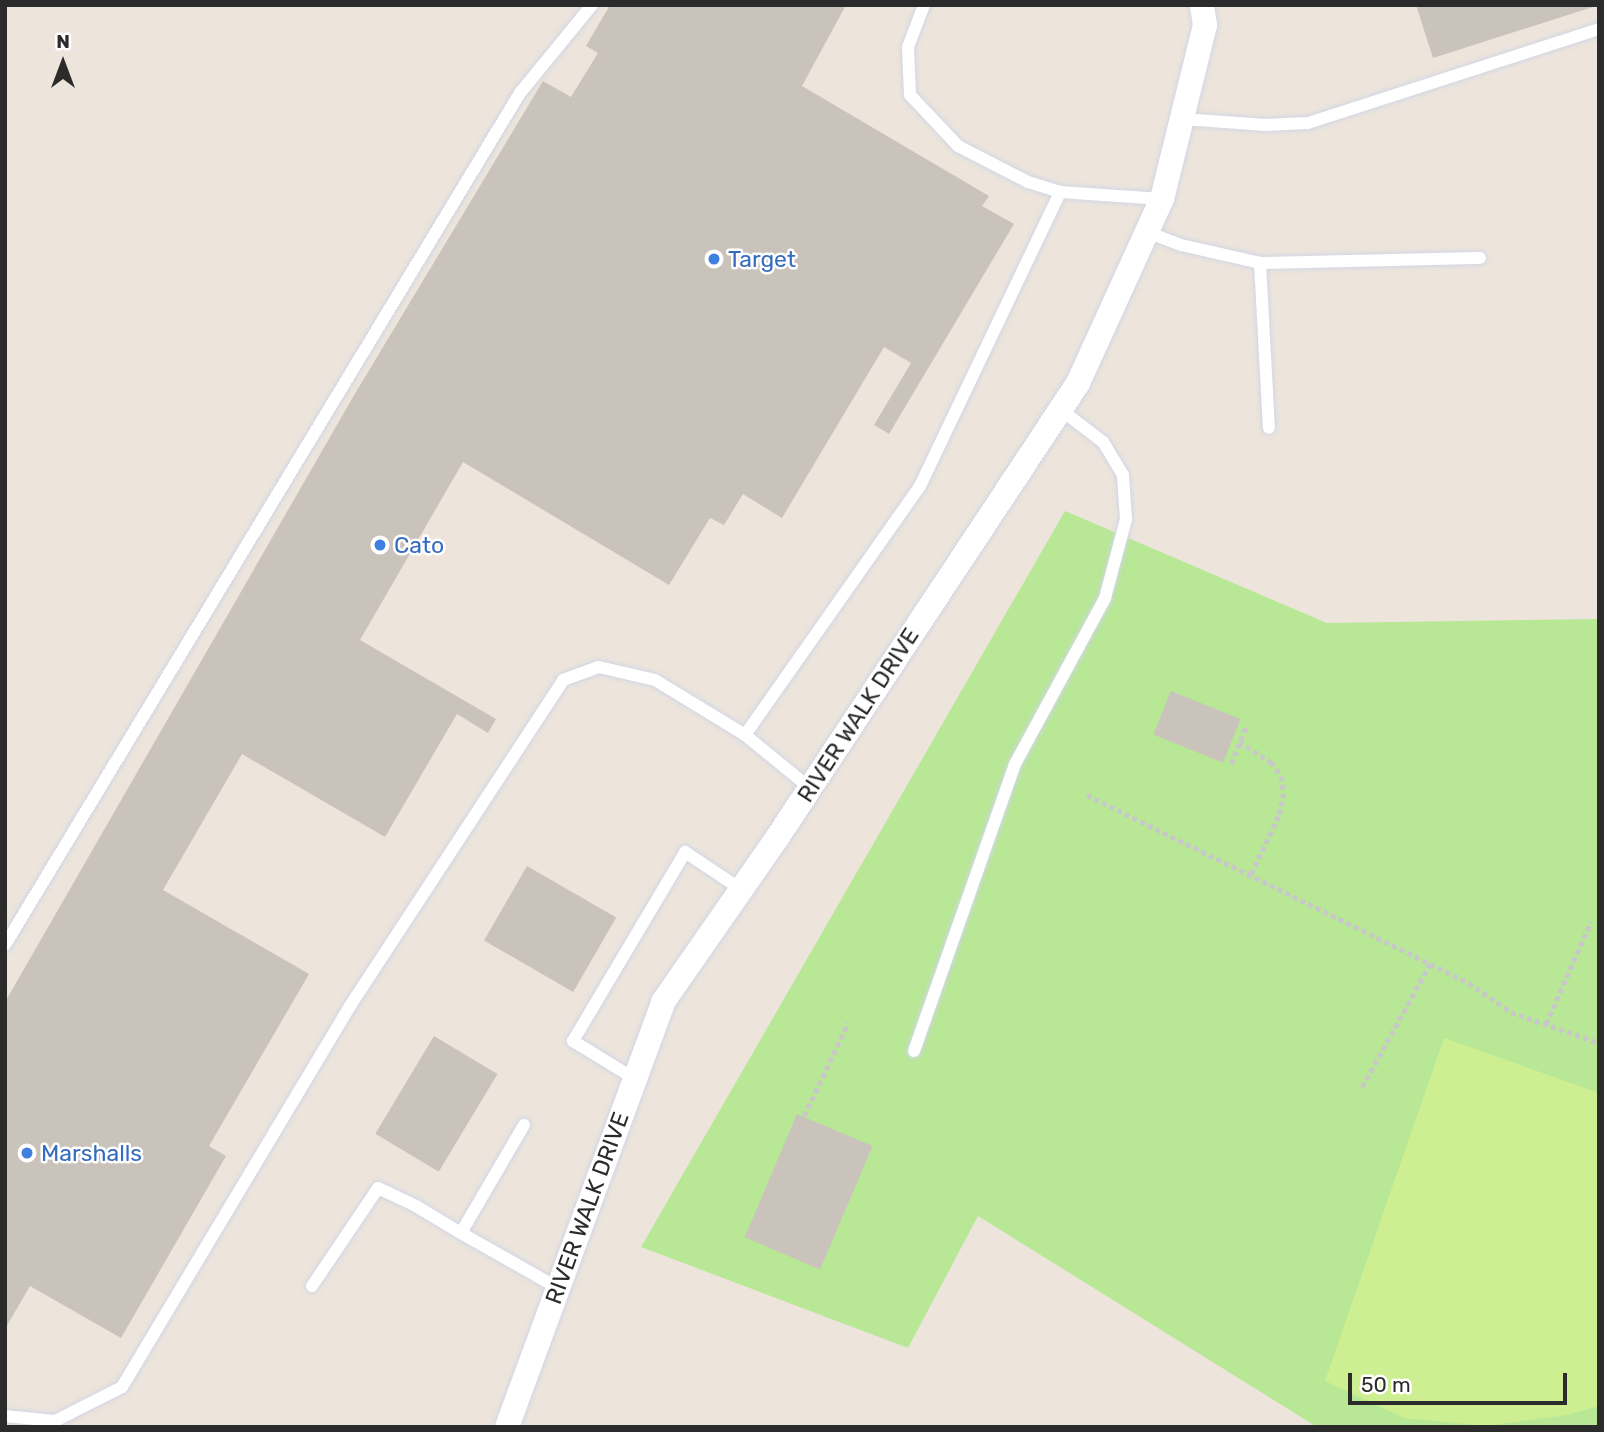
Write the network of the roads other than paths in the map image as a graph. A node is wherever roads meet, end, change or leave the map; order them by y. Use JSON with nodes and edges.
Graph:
{"nodes":[{"id":1,"x":592,"y":5,"type":"edge"},
{"id":2,"x":924,"y":5,"type":"edge"},
{"id":3,"x":1202,"y":5,"type":"edge"},
{"id":4,"x":1599,"y":29,"type":"edge"},
{"id":5,"x":1183,"y":119,"type":"junction"},
{"id":6,"x":1060,"y":192,"type":"junction"},
{"id":7,"x":1162,"y":199,"type":"junction"},
{"id":8,"x":1147,"y":232,"type":"junction"},
{"id":9,"x":1480,"y":258,"type":"dead end"},
{"id":10,"x":1260,"y":263,"type":"junction"},
{"id":11,"x":1060,"y":409,"type":"junction"},
{"id":12,"x":1269,"y":428,"type":"dead end"},
{"id":13,"x":745,"y":735,"type":"junction"},
{"id":14,"x":810,"y":788,"type":"junction"},
{"id":15,"x":741,"y":890,"type":"junction"},
{"id":16,"x":5,"y":945,"type":"edge"},
{"id":17,"x":914,"y":1051,"type":"dead end"},
{"id":18,"x":635,"y":1079,"type":"junction"},
{"id":19,"x":524,"y":1125,"type":"dead end"},
{"id":20,"x":461,"y":1233,"type":"junction"},
{"id":21,"x":312,"y":1286,"type":"dead end"},
{"id":22,"x":558,"y":1288,"type":"junction"},
{"id":23,"x":5,"y":1416,"type":"edge"},
{"id":24,"x":507,"y":1427,"type":"edge"}],
"edges":[{"from":1,"to":16,"type":"lane"},
{"from":2,"to":6,"type":"lane"},
{"from":3,"to":5,"type":"street","name":"RIVER WALK DRIVE"},
{"from":4,"to":5,"type":"lane"},
{"from":5,"to":7,"type":"street","name":"RIVER WALK DRIVE"},
{"from":6,"to":7,"type":"lane"},
{"from":6,"to":13,"type":"lane"},
{"from":7,"to":8,"type":"street","name":"RIVER WALK DRIVE"},
{"from":8,"to":10,"type":"lane"},
{"from":8,"to":11,"type":"street","name":"RIVER WALK DRIVE"},
{"from":9,"to":10,"type":"lane"},
{"from":10,"to":12,"type":"lane"},
{"from":11,"to":14,"type":"street","name":"RIVER WALK DRIVE"},
{"from":11,"to":17,"type":"lane"},
{"from":13,"to":14,"type":"lane"},
{"from":13,"to":23,"type":"lane"},
{"from":14,"to":15,"type":"street","name":"RIVER WALK DRIVE"},
{"from":15,"to":18,"type":"street","name":"RIVER WALK DRIVE"},
{"from":15,"to":18,"type":"lane"},
{"from":18,"to":22,"type":"street","name":"RIVER WALK DRIVE"},
{"from":19,"to":20,"type":"lane"},
{"from":20,"to":21,"type":"lane"},
{"from":20,"to":22,"type":"lane"},
{"from":22,"to":24,"type":"street","name":"RIVER WALK DRIVE"}]}
